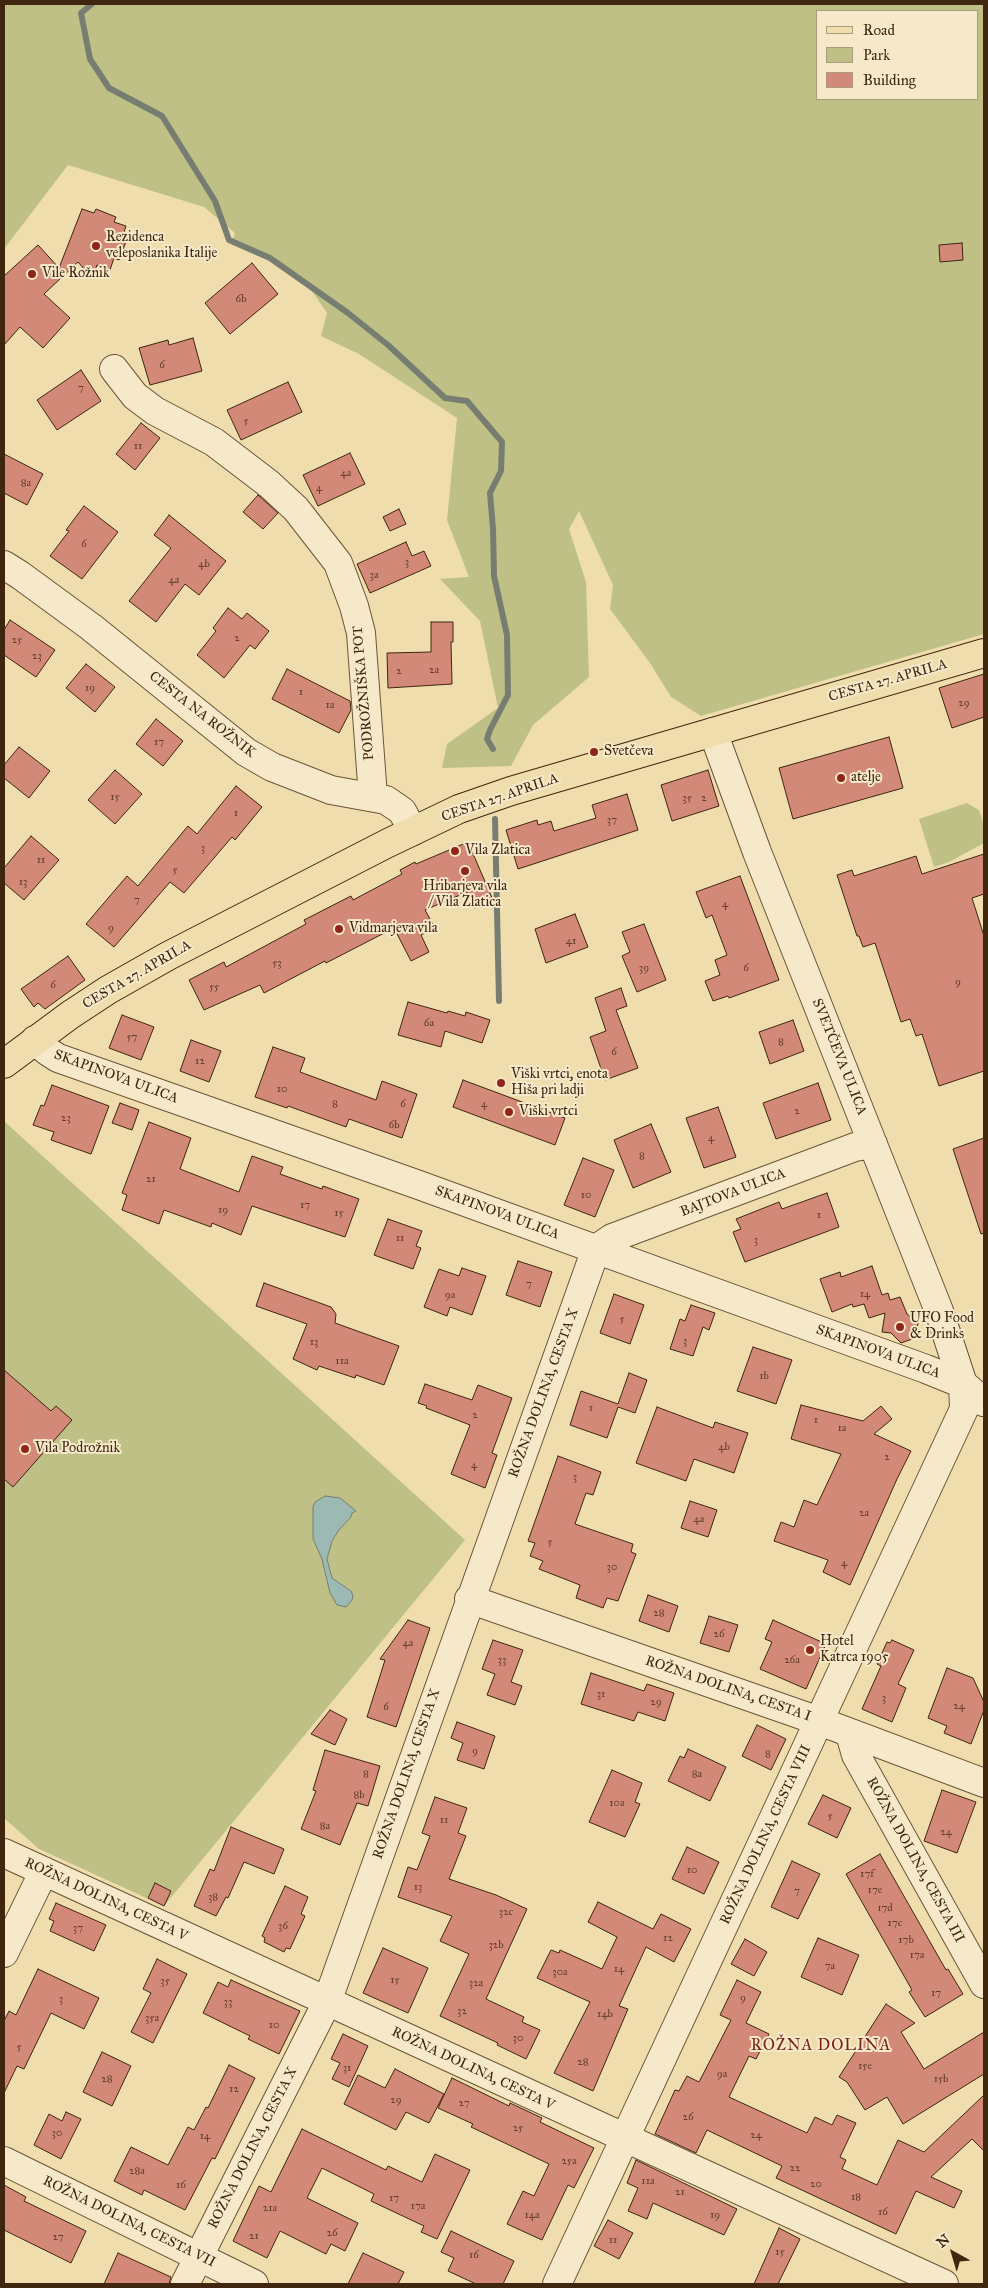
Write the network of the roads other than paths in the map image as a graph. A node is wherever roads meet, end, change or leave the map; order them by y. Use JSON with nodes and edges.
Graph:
{"nodes":[{"id":1,"x":114,"y":369,"type":"dead end"},
{"id":2,"x":4,"y":566,"type":"edge"},
{"id":3,"x":984,"y":653,"type":"edge"},
{"id":4,"x":713,"y":732,"type":"junction"},
{"id":5,"x":373,"y":797,"type":"junction"},
{"id":6,"x":413,"y":831,"type":"junction"},
{"id":7,"x":35,"y":1040,"type":"junction"},
{"id":8,"x":4,"y":1064,"type":"edge"},
{"id":9,"x":873,"y":1144,"type":"junction"},
{"id":10,"x":596,"y":1249,"type":"junction"},
{"id":11,"x":963,"y":1384,"type":"junction"},
{"id":12,"x":984,"y":1402,"type":"edge"},
{"id":13,"x":469,"y":1599,"type":"junction"},
{"id":14,"x":819,"y":1721,"type":"junction"},
{"id":15,"x":850,"y":1734,"type":"junction"},
{"id":16,"x":984,"y":1784,"type":"edge"},
{"id":17,"x":4,"y":1853,"type":"edge"},
{"id":18,"x":44,"y":1871,"type":"junction"},
{"id":19,"x":4,"y":1952,"type":"edge"},
{"id":20,"x":984,"y":1984,"type":"edge"},
{"id":21,"x":327,"y":2002,"type":"junction"},
{"id":22,"x":626,"y":2139,"type":"junction"},
{"id":23,"x":4,"y":2160,"type":"edge"},
{"id":24,"x":199,"y":2257,"type":"junction"},
{"id":25,"x":185,"y":2284,"type":"edge"},
{"id":26,"x":254,"y":2284,"type":"edge"},
{"id":27,"x":557,"y":2284,"type":"edge"},
{"id":28,"x":944,"y":2284,"type":"edge"}],
"edges":[{"from":1,"to":5,"type":"street","name":"PODROŽNIŠKA POT"},
{"from":2,"to":5,"type":"street","name":"CESTA NA ROŽNIK"},
{"from":3,"to":4,"type":"main road","name":"CESTA 27. APRILA"},
{"from":4,"to":6,"type":"main road","name":"CESTA 27. APRILA"},
{"from":4,"to":9,"type":"street","name":"SVETČEVA ULICA"},
{"from":5,"to":6,"type":"street","name":"CESTA NA ROŽNIK"},
{"from":6,"to":7,"type":"main road","name":"CESTA 27. APRILA"},
{"from":7,"to":8,"type":"main road","name":"CESTA 27. APRILA"},
{"from":7,"to":10,"type":"street","name":"SKAPINOVA ULICA"},
{"from":9,"to":10,"type":"street","name":"BAJTOVA ULICA"},
{"from":9,"to":11,"type":"street","name":"SVETČEVA ULICA"},
{"from":10,"to":11,"type":"street","name":"SKAPINOVA ULICA"},
{"from":10,"to":13,"type":"street","name":"ROŽNA DOLINA, CESTA X"},
{"from":11,"to":12,"type":"street"},
{"from":11,"to":14,"type":"street","name":"ROŽNA DOLINA, CESTA VIII"},
{"from":13,"to":14,"type":"street","name":"ROŽNA DOLINA, CESTA I"},
{"from":13,"to":21,"type":"street","name":"ROŽNA DOLINA, CESTA X"},
{"from":14,"to":15,"type":"street","name":"ROŽNA DOLINA, CESTA I"},
{"from":14,"to":22,"type":"street","name":"ROŽNA DOLINA, CESTA VIII"},
{"from":15,"to":16,"type":"street","name":"ROŽNA DOLINA, CESTA I"},
{"from":15,"to":20,"type":"street","name":"ROŽNA DOLINA, CESTA III"},
{"from":17,"to":18,"type":"street","name":"ROŽNA DOLINA, CESTA V"},
{"from":18,"to":19,"type":"street"},
{"from":18,"to":21,"type":"street","name":"ROŽNA DOLINA, CESTA V"},
{"from":21,"to":22,"type":"street","name":"ROŽNA DOLINA, CESTA V"},
{"from":21,"to":24,"type":"street","name":"ROŽNA DOLINA, CESTA X"},
{"from":22,"to":27,"type":"street","name":"ROŽNA DOLINA, CESTA VIII"},
{"from":22,"to":28,"type":"street","name":"ROŽNA DOLINA, CESTA V"},
{"from":23,"to":24,"type":"street","name":"ROŽNA DOLINA, CESTA VII"},
{"from":24,"to":25,"type":"street","name":"ROŽNA DOLINA, CESTA X"},
{"from":24,"to":26,"type":"street","name":"ROŽNA DOLINA, CESTA VII"}]}
